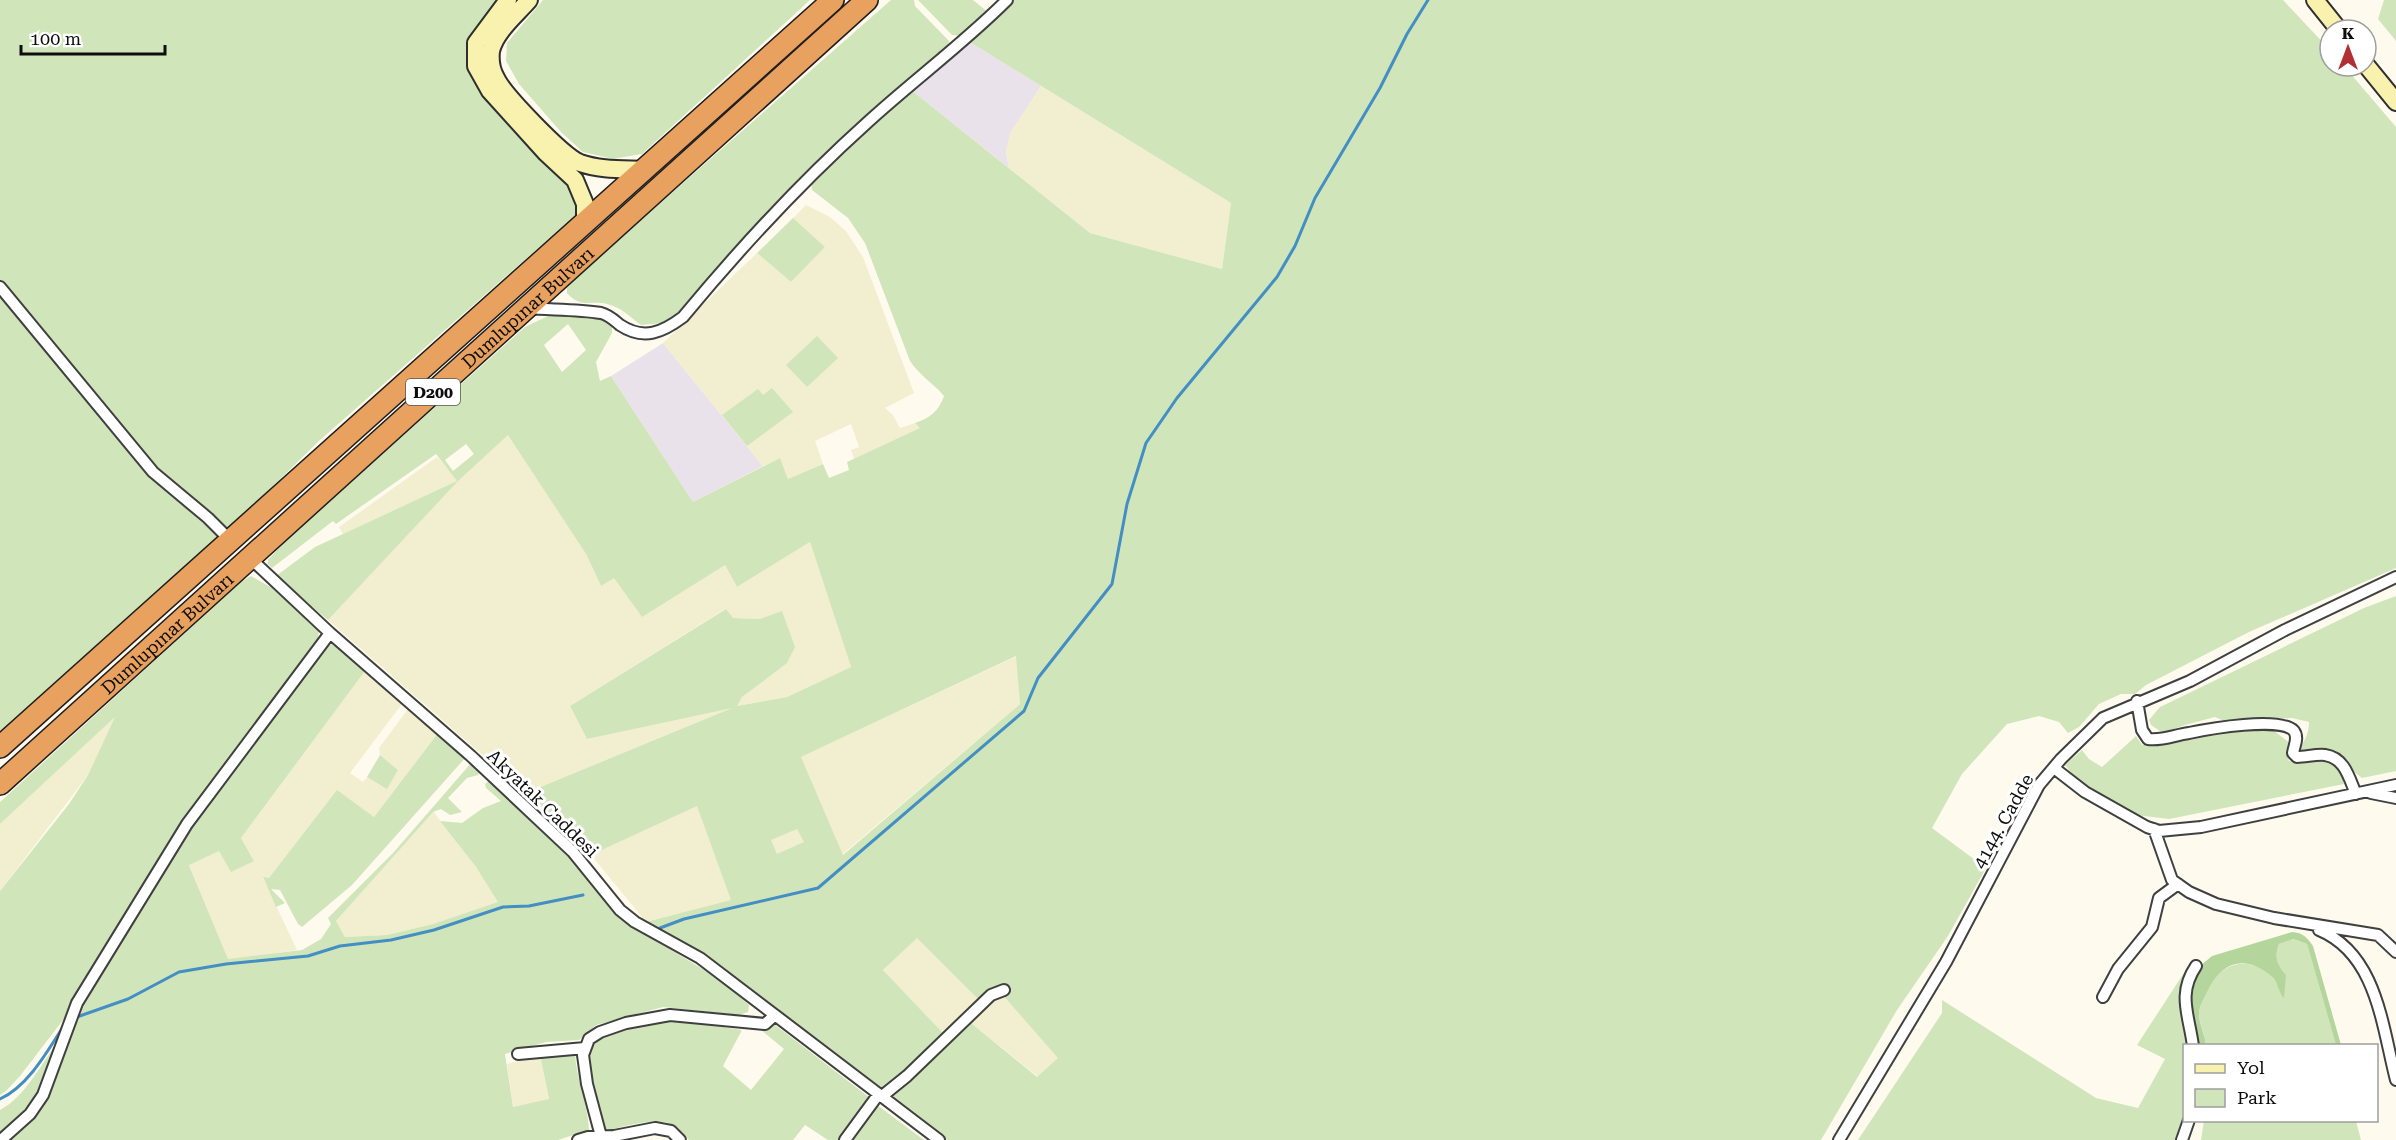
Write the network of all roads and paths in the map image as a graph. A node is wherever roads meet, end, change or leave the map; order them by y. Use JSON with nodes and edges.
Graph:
{"nodes":[{"id":1,"x":508,"y":0,"type":"edge"},
{"id":2,"x":529,"y":0,"type":"edge"},
{"id":3,"x":833,"y":0,"type":"edge"},
{"id":4,"x":867,"y":0,"type":"edge"},
{"id":5,"x":1007,"y":0,"type":"edge"},
{"id":6,"x":2315,"y":0,"type":"edge"},
{"id":7,"x":2329,"y":18,"type":"edge"},
{"id":8,"x":2377,"y":78,"type":"edge"},
{"id":9,"x":2396,"y":102,"type":"edge"},
{"id":10,"x":644,"y":170,"type":"junction"},
{"id":11,"x":585,"y":222,"type":"junction"},
{"id":12,"x":0,"y":287,"type":"edge"},
{"id":13,"x":526,"y":308,"type":"junction"},
{"id":14,"x":230,"y":540,"type":"junction"},
{"id":15,"x":250,"y":558,"type":"junction"},
{"id":16,"x":2396,"y":578,"type":"edge"},
{"id":17,"x":330,"y":633,"type":"junction"},
{"id":18,"x":2137,"y":701,"type":"junction"},
{"id":19,"x":0,"y":747,"type":"edge"},
{"id":20,"x":2054,"y":768,"type":"junction"},
{"id":21,"x":0,"y":784,"type":"edge"},
{"id":22,"x":2396,"y":785,"type":"edge"},
{"id":23,"x":2360,"y":793,"type":"junction"},
{"id":24,"x":2396,"y":798,"type":"edge"},
{"id":25,"x":2154,"y":829,"type":"junction"},
{"id":26,"x":2178,"y":884,"type":"junction"},
{"id":27,"x":2299,"y":922,"type":"junction"},
{"id":28,"x":2396,"y":952,"type":"edge"},
{"id":29,"x":2196,"y":966,"type":"dead end"},
{"id":30,"x":1004,"y":990,"type":"dead end"},
{"id":31,"x":2103,"y":997,"type":"dead end"},
{"id":32,"x":775,"y":1015,"type":"junction"},
{"id":33,"x":2193,"y":1044,"type":"edge"},
{"id":34,"x":585,"y":1048,"type":"junction"},
{"id":35,"x":518,"y":1053,"type":"dead end"},
{"id":36,"x":2396,"y":1080,"type":"edge"},
{"id":37,"x":879,"y":1096,"type":"junction"},
{"id":38,"x":2188,"y":1122,"type":"edge"},
{"id":39,"x":601,"y":1138,"type":"edge"},
{"id":40,"x":1,"y":1140,"type":"edge"},
{"id":41,"x":578,"y":1140,"type":"edge"},
{"id":42,"x":680,"y":1140,"type":"edge"},
{"id":43,"x":845,"y":1140,"type":"edge"},
{"id":44,"x":939,"y":1140,"type":"edge"},
{"id":45,"x":1839,"y":1140,"type":"edge"},
{"id":46,"x":2182,"y":1140,"type":"edge"}],
"edges":[{"from":1,"to":11,"type":"main road"},
{"from":2,"to":10,"type":"main road"},
{"from":3,"to":10,"type":"highway","name":"Dumlupınar Bulvarı","number":"D200"},
{"from":4,"to":13,"type":"highway","name":"Dumlupınar Bulvarı","number":"D200"},
{"from":5,"to":13,"type":"street"},
{"from":6,"to":7,"type":"main road"},
{"from":8,"to":9,"type":"main road"},
{"from":10,"to":11,"type":"highway","name":"Dumlupınar Bulvarı","number":"D200"},
{"from":11,"to":14,"type":"highway","name":"Dumlupınar Bulvarı","number":"D200"},
{"from":12,"to":14,"type":"street"},
{"from":13,"to":15,"type":"highway","name":"Dumlupınar Bulvarı","number":"D200"},
{"from":14,"to":19,"type":"highway","name":"Dumlupınar Bulvarı","number":"D200"},
{"from":15,"to":17,"type":"street","name":"Akyatak Caddesi"},
{"from":15,"to":21,"type":"highway","name":"Dumlupınar Bulvarı","number":"D200"},
{"from":16,"to":18,"type":"street","name":"4144. Cadde"},
{"from":17,"to":32,"type":"street","name":"Akyatak Caddesi"},
{"from":17,"to":40,"type":"street"},
{"from":18,"to":20,"type":"street","name":"4144. Cadde"},
{"from":18,"to":23,"type":"street"},
{"from":20,"to":25,"type":"street"},
{"from":20,"to":45,"type":"street","name":"4144. Cadde"},
{"from":22,"to":23,"type":"street"},
{"from":23,"to":24,"type":"street"},
{"from":23,"to":25,"type":"street"},
{"from":25,"to":26,"type":"street"},
{"from":26,"to":27,"type":"street"},
{"from":26,"to":31,"type":"street"},
{"from":27,"to":28,"type":"street"},
{"from":27,"to":36,"type":"street"},
{"from":29,"to":33,"type":"street"},
{"from":30,"to":37,"type":"street"},
{"from":32,"to":34,"type":"street"},
{"from":32,"to":37,"type":"street","name":"Akyatak Caddesi"},
{"from":34,"to":35,"type":"street"},
{"from":34,"to":39,"type":"street"},
{"from":37,"to":43,"type":"street"},
{"from":37,"to":44,"type":"street","name":"Akyatak Caddesi"},
{"from":38,"to":46,"type":"street"},
{"from":39,"to":41,"type":"street"},
{"from":39,"to":42,"type":"street"}]}
